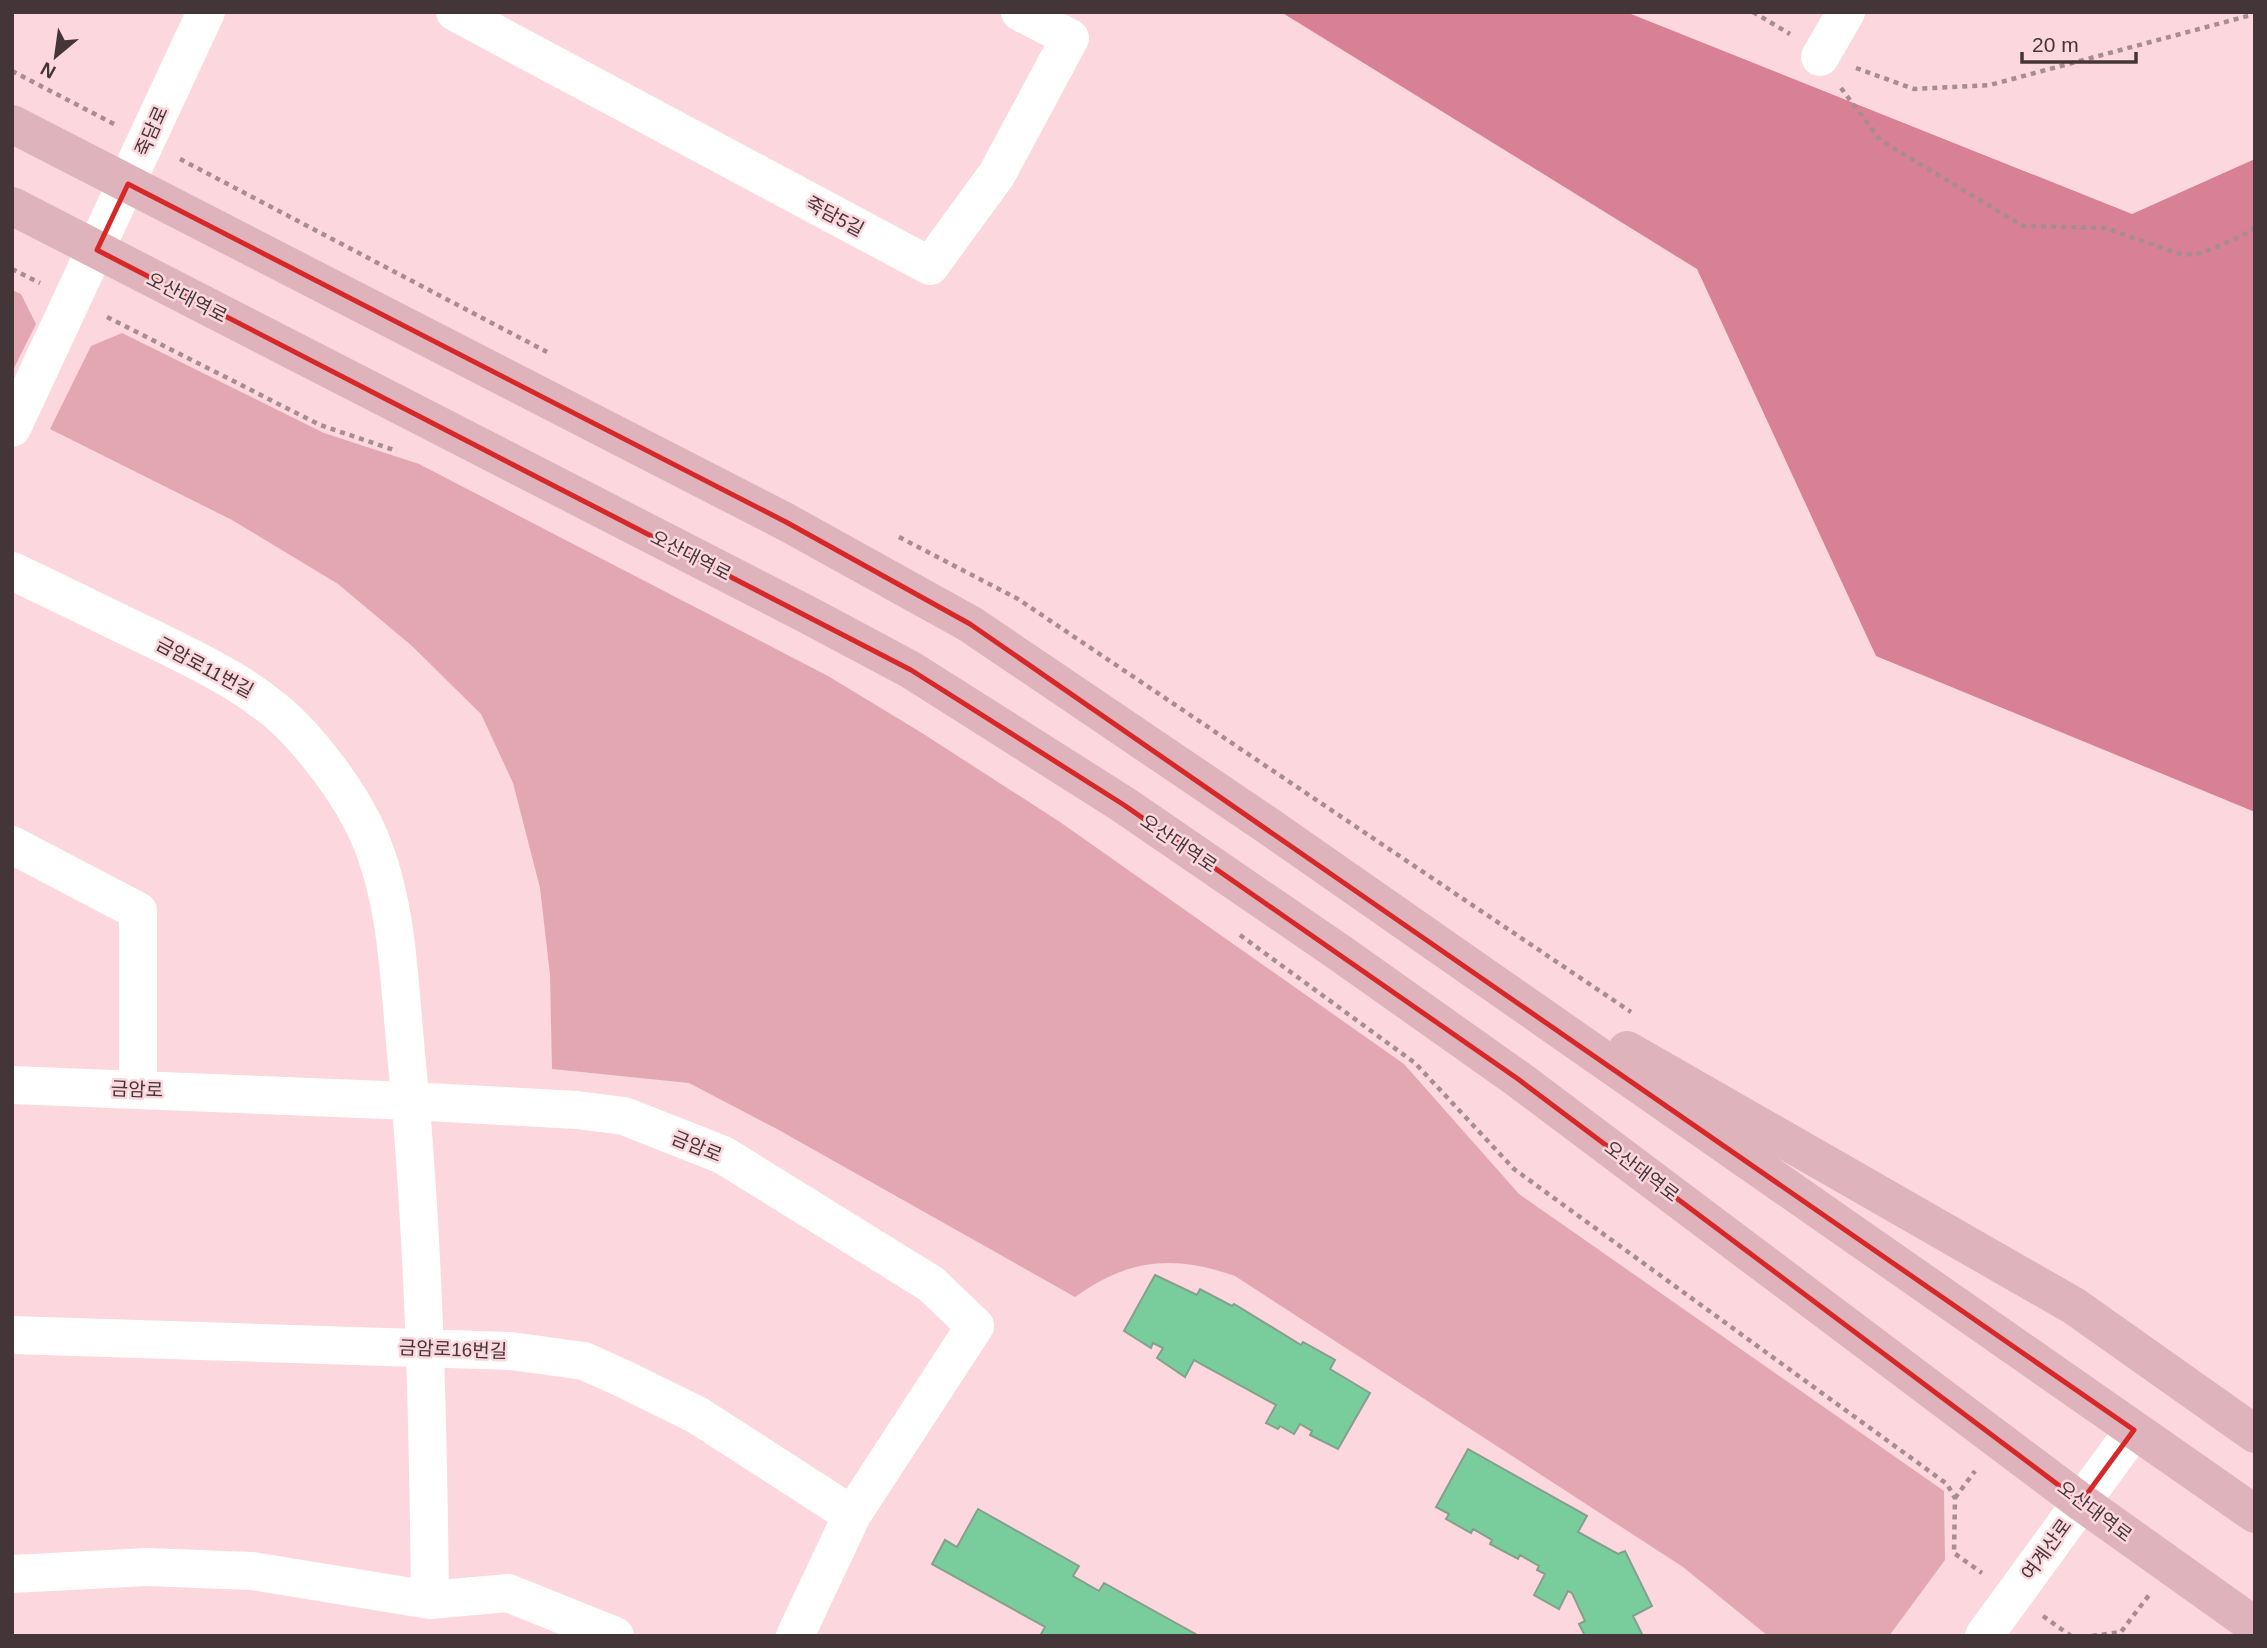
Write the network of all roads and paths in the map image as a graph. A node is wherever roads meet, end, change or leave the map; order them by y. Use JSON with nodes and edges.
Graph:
{"nodes":[{"id":1,"x":206,"y":12,"type":"edge"},
{"id":2,"x":455,"y":12,"type":"edge"},
{"id":3,"x":1020,"y":12,"type":"edge"},
{"id":4,"x":1753,"y":12,"type":"edge"},
{"id":5,"x":1846,"y":12,"type":"edge"},
{"id":6,"x":2255,"y":14,"type":"edge"},
{"id":7,"x":1820,"y":57,"type":"junction"},
{"id":8,"x":12,"y":124,"type":"edge"},
{"id":9,"x":128,"y":184,"type":"junction"},
{"id":10,"x":12,"y":206,"type":"edge"},
{"id":11,"x":2255,"y":227,"type":"edge"},
{"id":12,"x":97,"y":250,"type":"junction"},
{"id":13,"x":12,"y":269,"type":"edge"},
{"id":14,"x":74,"y":300,"type":"junction"},
{"id":15,"x":12,"y":428,"type":"edge"},
{"id":16,"x":407,"y":454,"type":"dead end"},
{"id":17,"x":12,"y":571,"type":"edge"},
{"id":18,"x":12,"y":845,"type":"edge"},
{"id":19,"x":1229,"y":928,"type":"dead end"},
{"id":20,"x":1453,"y":954,"type":"junction"},
{"id":21,"x":12,"y":1086,"type":"edge"},
{"id":22,"x":138,"y":1089,"type":"junction"},
{"id":23,"x":410,"y":1101,"type":"junction"},
{"id":24,"x":12,"y":1335,"type":"edge"},
{"id":25,"x":427,"y":1349,"type":"junction"},
{"id":26,"x":2134,"y":1430,"type":"junction"},
{"id":27,"x":2255,"y":1434,"type":"edge"},
{"id":28,"x":2081,"y":1502,"type":"junction"},
{"id":29,"x":2255,"y":1514,"type":"edge"},
{"id":30,"x":852,"y":1515,"type":"junction"},
{"id":31,"x":1954,"y":1553,"type":"dead end"},
{"id":32,"x":2170,"y":1567,"type":"junction"},
{"id":33,"x":12,"y":1574,"type":"edge"},
{"id":34,"x":430,"y":1600,"type":"junction"},
{"id":35,"x":2255,"y":1626,"type":"edge"},
{"id":36,"x":2121,"y":1632,"type":"dead end"},
{"id":37,"x":615,"y":1636,"type":"edge"},
{"id":38,"x":795,"y":1636,"type":"edge"},
{"id":39,"x":1984,"y":1636,"type":"edge"},
{"id":40,"x":2092,"y":1636,"type":"edge"},
{"id":41,"x":2235,"y":1636,"type":"edge"}],
"edges":[{"from":1,"to":9,"type":"street","name":"죽담로"},
{"from":2,"to":3,"type":"street","name":"죽담5길"},
{"from":4,"to":7,"type":"path"},
{"from":5,"to":7,"type":"street"},
{"from":6,"to":7,"type":"path"},
{"from":7,"to":11,"type":"path"},
{"from":8,"to":9,"type":"main road"},
{"from":9,"to":12,"type":"street","name":"죽담로"},
{"from":9,"to":20,"type":"main road"},
{"from":10,"to":12,"type":"main road","name":"오산대역로"},
{"from":12,"to":14,"type":"street","name":"죽담로"},
{"from":12,"to":28,"type":"main road","name":"오산대역로"},
{"from":13,"to":14,"type":"path"},
{"from":14,"to":15,"type":"street","name":"죽담로"},
{"from":14,"to":16,"type":"path"},
{"from":17,"to":23,"type":"street","name":"금암로11번길"},
{"from":18,"to":22,"type":"street"},
{"from":19,"to":31,"type":"path"},
{"from":20,"to":26,"type":"main road"},
{"from":20,"to":27,"type":"main road"},
{"from":21,"to":22,"type":"street","name":"금암로"},
{"from":22,"to":23,"type":"street","name":"금암로"},
{"from":23,"to":25,"type":"street","name":"금암로11번길"},
{"from":23,"to":30,"type":"street","name":"금암로"},
{"from":24,"to":25,"type":"street","name":"금암로16번길"},
{"from":25,"to":30,"type":"street","name":"금암로16번길"},
{"from":25,"to":34,"type":"street","name":"금암로11번길"},
{"from":26,"to":28,"type":"street","name":"여계산로"},
{"from":26,"to":29,"type":"main road"},
{"from":28,"to":32,"type":"main road","name":"오산대역로"},
{"from":28,"to":39,"type":"street","name":"여계산로"},
{"from":30,"to":38,"type":"street","name":"금암로"},
{"from":32,"to":35,"type":"main road","name":"오산대역로"},
{"from":32,"to":41,"type":"main road"},
{"from":33,"to":34,"type":"street"},
{"from":34,"to":37,"type":"street"},
{"from":36,"to":40,"type":"path"}]}
